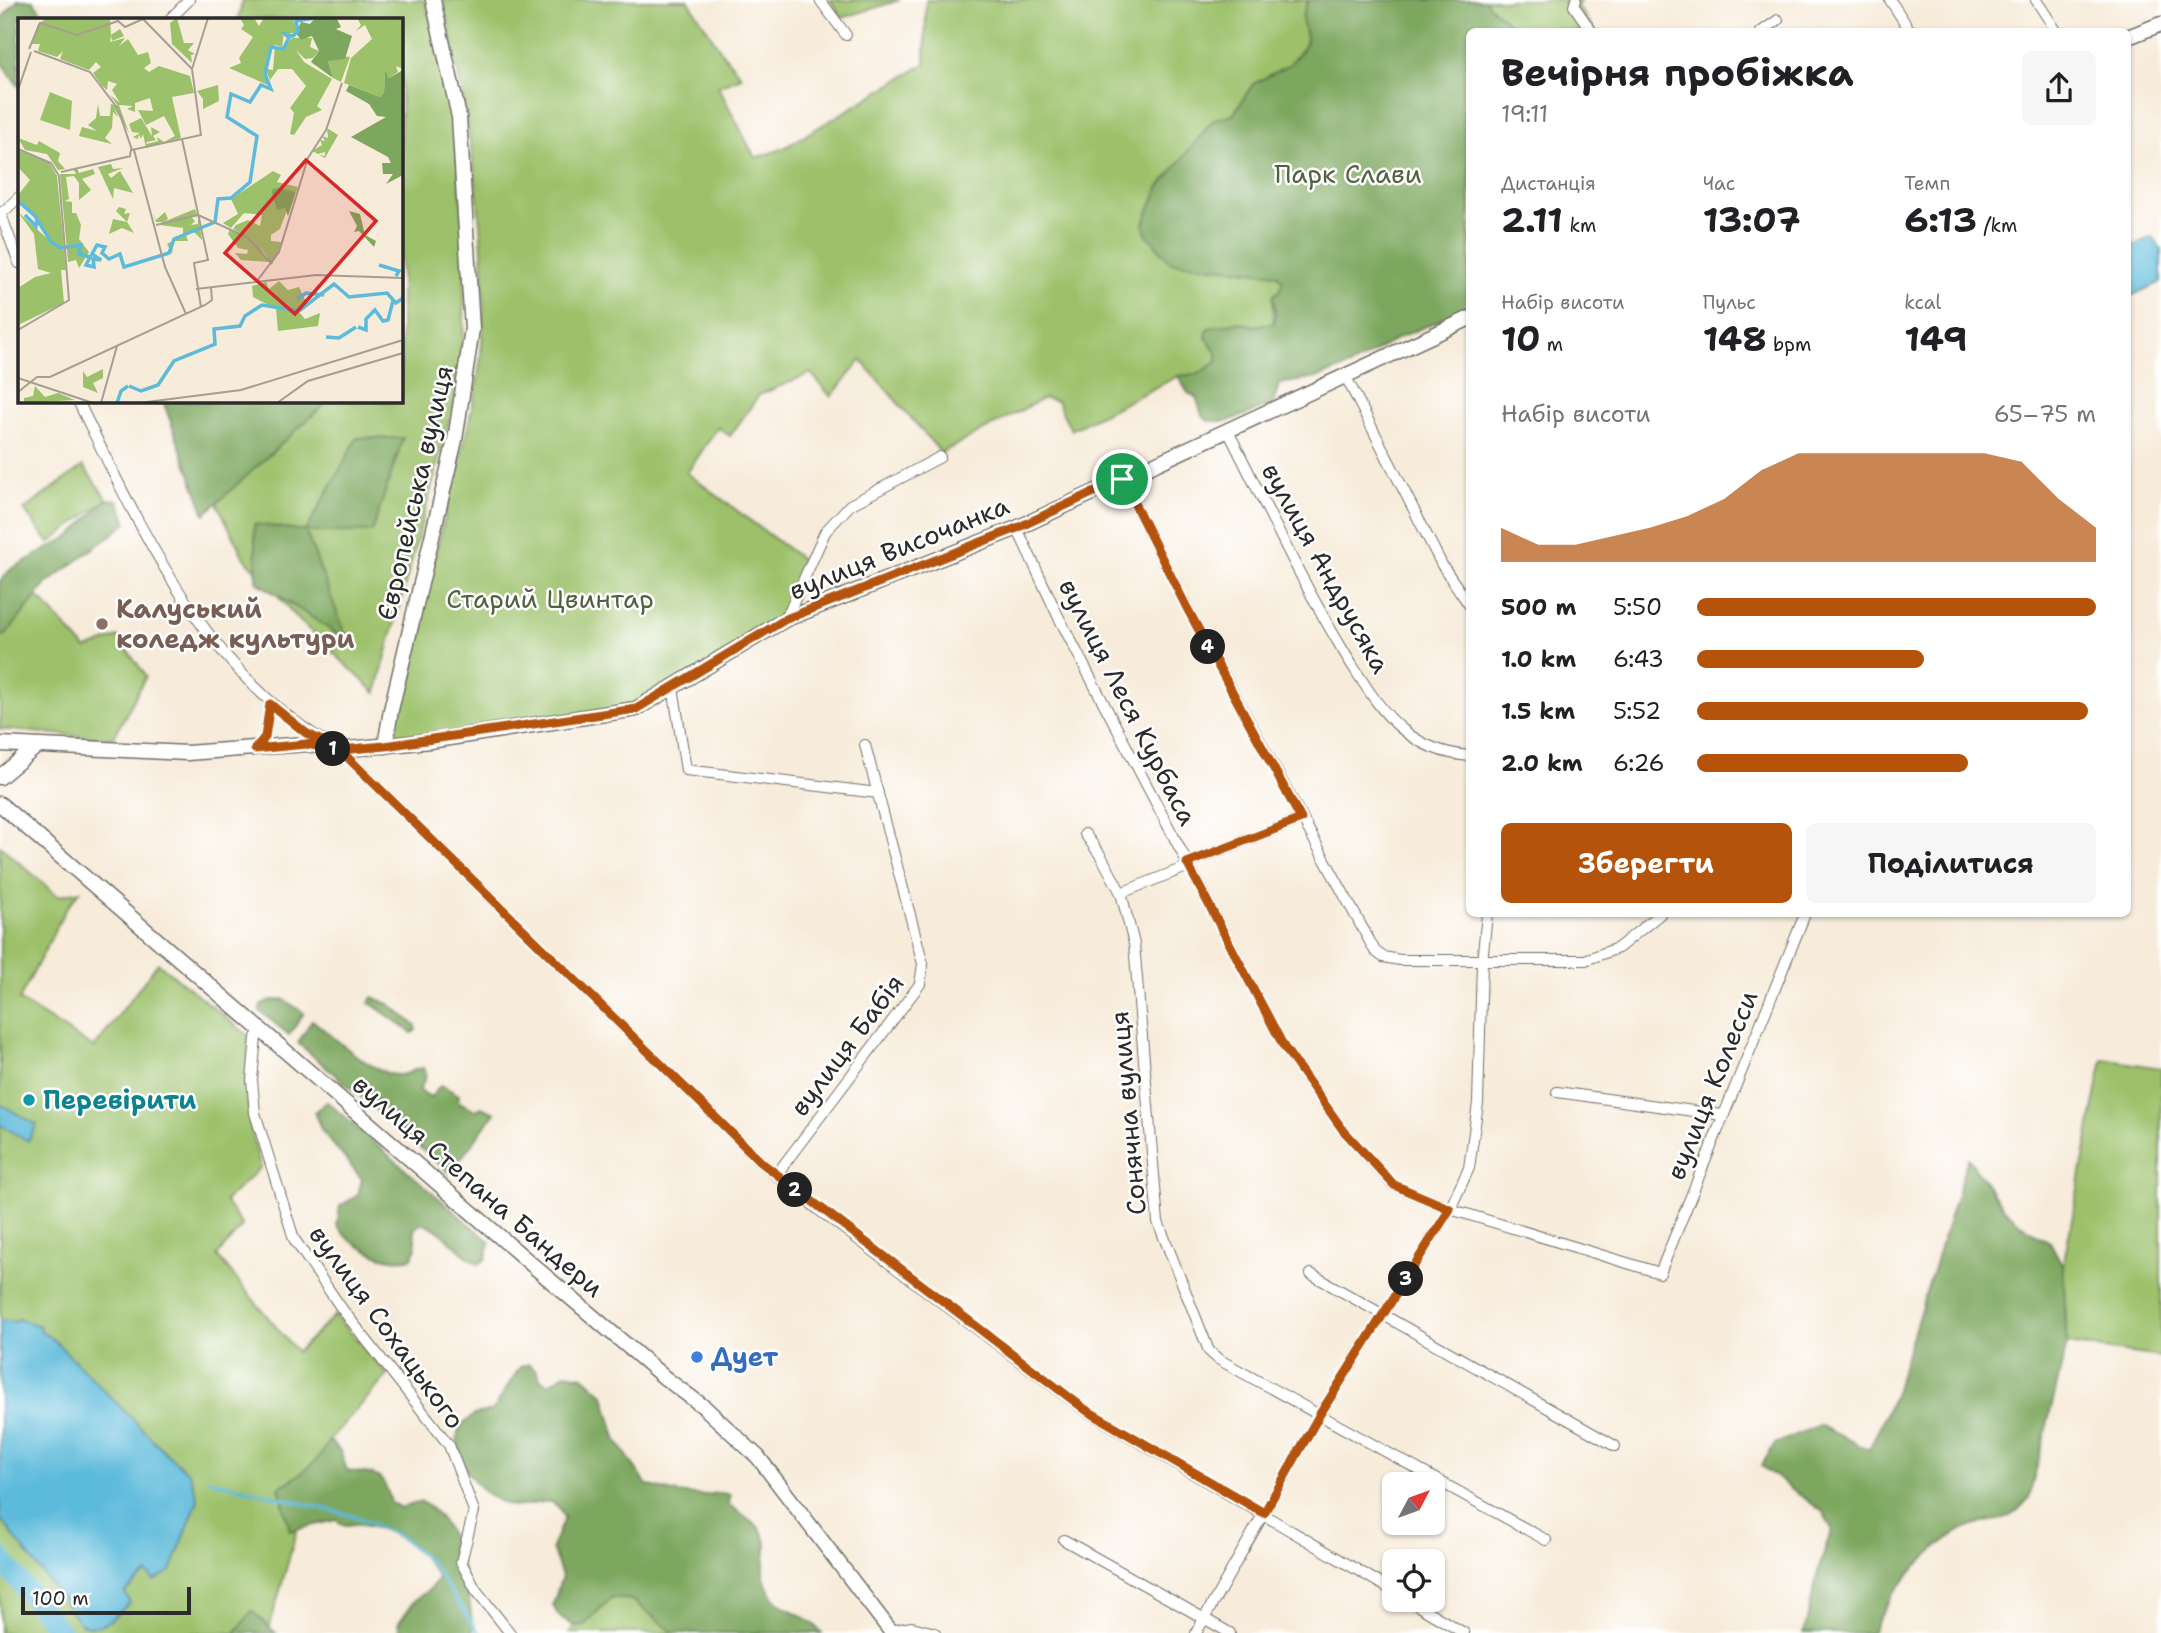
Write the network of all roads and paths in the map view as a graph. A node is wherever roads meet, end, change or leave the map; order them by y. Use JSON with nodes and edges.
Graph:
{"nodes":[{"id":1,"x":189,"y":0,"type":"edge"},
{"id":2,"x":433,"y":0,"type":"edge"},
{"id":3,"x":820,"y":0,"type":"edge"},
{"id":4,"x":1576,"y":0,"type":"edge"},
{"id":5,"x":1890,"y":0,"type":"edge"},
{"id":6,"x":2036,"y":0,"type":"edge"},
{"id":7,"x":171,"y":18,"type":"edge"},
{"id":8,"x":1777,"y":20,"type":"dead end"},
{"id":9,"x":2161,"y":24,"type":"edge"},
{"id":10,"x":1589,"y":28,"type":"edge"},
{"id":11,"x":1766,"y":28,"type":"edge"},
{"id":12,"x":1908,"y":28,"type":"edge"},
{"id":13,"x":2054,"y":28,"type":"edge"},
{"id":14,"x":846,"y":35,"type":"dead end"},
{"id":15,"x":2131,"y":36,"type":"edge"},
{"id":16,"x":18,"y":198,"type":"edge"},
{"id":17,"x":0,"y":213,"type":"edge"},
{"id":18,"x":18,"y":260,"type":"edge"},
{"id":19,"x":1466,"y":320,"type":"edge"},
{"id":20,"x":1345,"y":375,"type":"junction"},
{"id":21,"x":78,"y":402,"type":"edge"},
{"id":22,"x":1227,"y":429,"type":"junction"},
{"id":23,"x":940,"y":457,"type":"dead end"},
{"id":24,"x":1122,"y":479,"type":"junction"},
{"id":25,"x":1017,"y":528,"type":"junction"},
{"id":26,"x":1466,"y":600,"type":"edge"},
{"id":27,"x":786,"y":619,"type":"junction"},
{"id":28,"x":673,"y":687,"type":"junction"},
{"id":29,"x":270,"y":704,"type":"junction"},
{"id":30,"x":0,"y":744,"type":"edge"},
{"id":31,"x":865,"y":745,"type":"dead end"},
{"id":32,"x":385,"y":746,"type":"junction"},
{"id":33,"x":36,"y":747,"type":"junction"},
{"id":34,"x":255,"y":749,"type":"junction"},
{"id":35,"x":340,"y":750,"type":"junction"},
{"id":36,"x":1466,"y":756,"type":"edge"},
{"id":37,"x":0,"y":777,"type":"edge"},
{"id":38,"x":878,"y":793,"type":"junction"},
{"id":39,"x":0,"y":804,"type":"edge"},
{"id":40,"x":1301,"y":819,"type":"junction"},
{"id":41,"x":1085,"y":834,"type":"dead end"},
{"id":42,"x":1188,"y":864,"type":"junction"},
{"id":43,"x":1121,"y":893,"type":"junction"},
{"id":44,"x":1487,"y":917,"type":"edge"},
{"id":45,"x":1656,"y":917,"type":"edge"},
{"id":46,"x":1804,"y":917,"type":"edge"},
{"id":47,"x":1482,"y":962,"type":"junction"},
{"id":48,"x":261,"y":1031,"type":"junction"},
{"id":49,"x":1557,"y":1092,"type":"dead end"},
{"id":50,"x":1722,"y":1115,"type":"junction"},
{"id":51,"x":776,"y":1175,"type":"junction"},
{"id":52,"x":1450,"y":1209,"type":"junction"},
{"id":53,"x":1660,"y":1273,"type":"joint"},
{"id":54,"x":1311,"y":1275,"type":"dead end"},
{"id":55,"x":1382,"y":1316,"type":"junction"},
{"id":56,"x":1320,"y":1414,"type":"junction"},
{"id":57,"x":1615,"y":1446,"type":"dead end"},
{"id":58,"x":1264,"y":1513,"type":"junction"},
{"id":59,"x":1546,"y":1540,"type":"dead end"},
{"id":60,"x":1064,"y":1541,"type":"dead end"},
{"id":61,"x":1382,"y":1584,"type":"edge"},
{"id":62,"x":1428,"y":1612,"type":"edge"},
{"id":63,"x":1205,"y":1619,"type":"junction"},
{"id":64,"x":891,"y":1632,"type":"edge"},
{"id":65,"x":510,"y":1633,"type":"edge"},
{"id":66,"x":935,"y":1633,"type":"edge"},
{"id":67,"x":1196,"y":1633,"type":"edge"},
{"id":68,"x":1230,"y":1633,"type":"edge"},
{"id":69,"x":1464,"y":1633,"type":"edge"}],
"edges":[{"from":1,"to":7,"type":"street"},
{"from":2,"to":32,"type":"street","name":"Європейська вулиця"},
{"from":3,"to":14,"type":"street"},
{"from":4,"to":10,"type":"street"},
{"from":5,"to":12,"type":"street"},
{"from":6,"to":13,"type":"street"},
{"from":8,"to":11,"type":"street"},
{"from":9,"to":15,"type":"street"},
{"from":16,"to":17,"type":"street"},
{"from":17,"to":18,"type":"street"},
{"from":19,"to":20,"type":"street","name":"вулиця Височанка"},
{"from":20,"to":22,"type":"street","name":"вулиця Височанка"},
{"from":20,"to":26,"type":"street"},
{"from":21,"to":29,"type":"street"},
{"from":22,"to":24,"type":"street","name":"вулиця Височанка"},
{"from":22,"to":36,"type":"street","name":"вулиця Андрусяка"},
{"from":23,"to":27,"type":"street"},
{"from":24,"to":25,"type":"street","name":"вулиця Височанка"},
{"from":24,"to":40,"type":"street"},
{"from":25,"to":27,"type":"street","name":"вулиця Височанка"},
{"from":25,"to":42,"type":"street","name":"вулиця Леся Курбаса"},
{"from":27,"to":28,"type":"street","name":"вулиця Височанка"},
{"from":28,"to":32,"type":"street","name":"вулиця Височанка"},
{"from":28,"to":38,"type":"street"},
{"from":29,"to":34,"type":"street"},
{"from":29,"to":35,"type":"street"},
{"from":30,"to":33,"type":"street","name":"вулиця Височанка"},
{"from":31,"to":38,"type":"street"},
{"from":32,"to":35,"type":"street","name":"вулиця Височанка"},
{"from":33,"to":34,"type":"street","name":"вулиця Височанка"},
{"from":33,"to":37,"type":"street"},
{"from":34,"to":35,"type":"street","name":"вулиця Височанка"},
{"from":35,"to":51,"type":"street"},
{"from":38,"to":51,"type":"street","name":"вулиця Бабія"},
{"from":39,"to":48,"type":"street","name":"вулиця Степана Бандери"},
{"from":40,"to":42,"type":"street"},
{"from":40,"to":47,"type":"street"},
{"from":41,"to":43,"type":"street","name":"Сонячна вулиця"},
{"from":42,"to":43,"type":"street"},
{"from":42,"to":52,"type":"street","name":"вулиця Леся Курбаса"},
{"from":43,"to":56,"type":"street","name":"Сонячна вулиця"},
{"from":44,"to":47,"type":"street"},
{"from":45,"to":47,"type":"street"},
{"from":46,"to":50,"type":"street","name":"вулиця Колесси"},
{"from":47,"to":52,"type":"street"},
{"from":48,"to":64,"type":"street","name":"вулиця Степана Бандери"},
{"from":48,"to":65,"type":"street","name":"вулиця Сохацького"},
{"from":49,"to":50,"type":"street"},
{"from":50,"to":53,"type":"street","name":"вулиця Колесси"},
{"from":51,"to":58,"type":"street"},
{"from":52,"to":53,"type":"street","name":"вулиця Леся Курбаса"},
{"from":52,"to":55,"type":"street"},
{"from":54,"to":55,"type":"street"},
{"from":55,"to":56,"type":"street"},
{"from":55,"to":57,"type":"street"},
{"from":56,"to":58,"type":"street"},
{"from":56,"to":59,"type":"street","name":"Сонячна вулиця"},
{"from":58,"to":61,"type":"street"},
{"from":58,"to":63,"type":"street"},
{"from":60,"to":63,"type":"street"},
{"from":62,"to":69,"type":"street"},
{"from":63,"to":67,"type":"street"},
{"from":63,"to":68,"type":"street"},
{"from":64,"to":66,"type":"street"}]}
